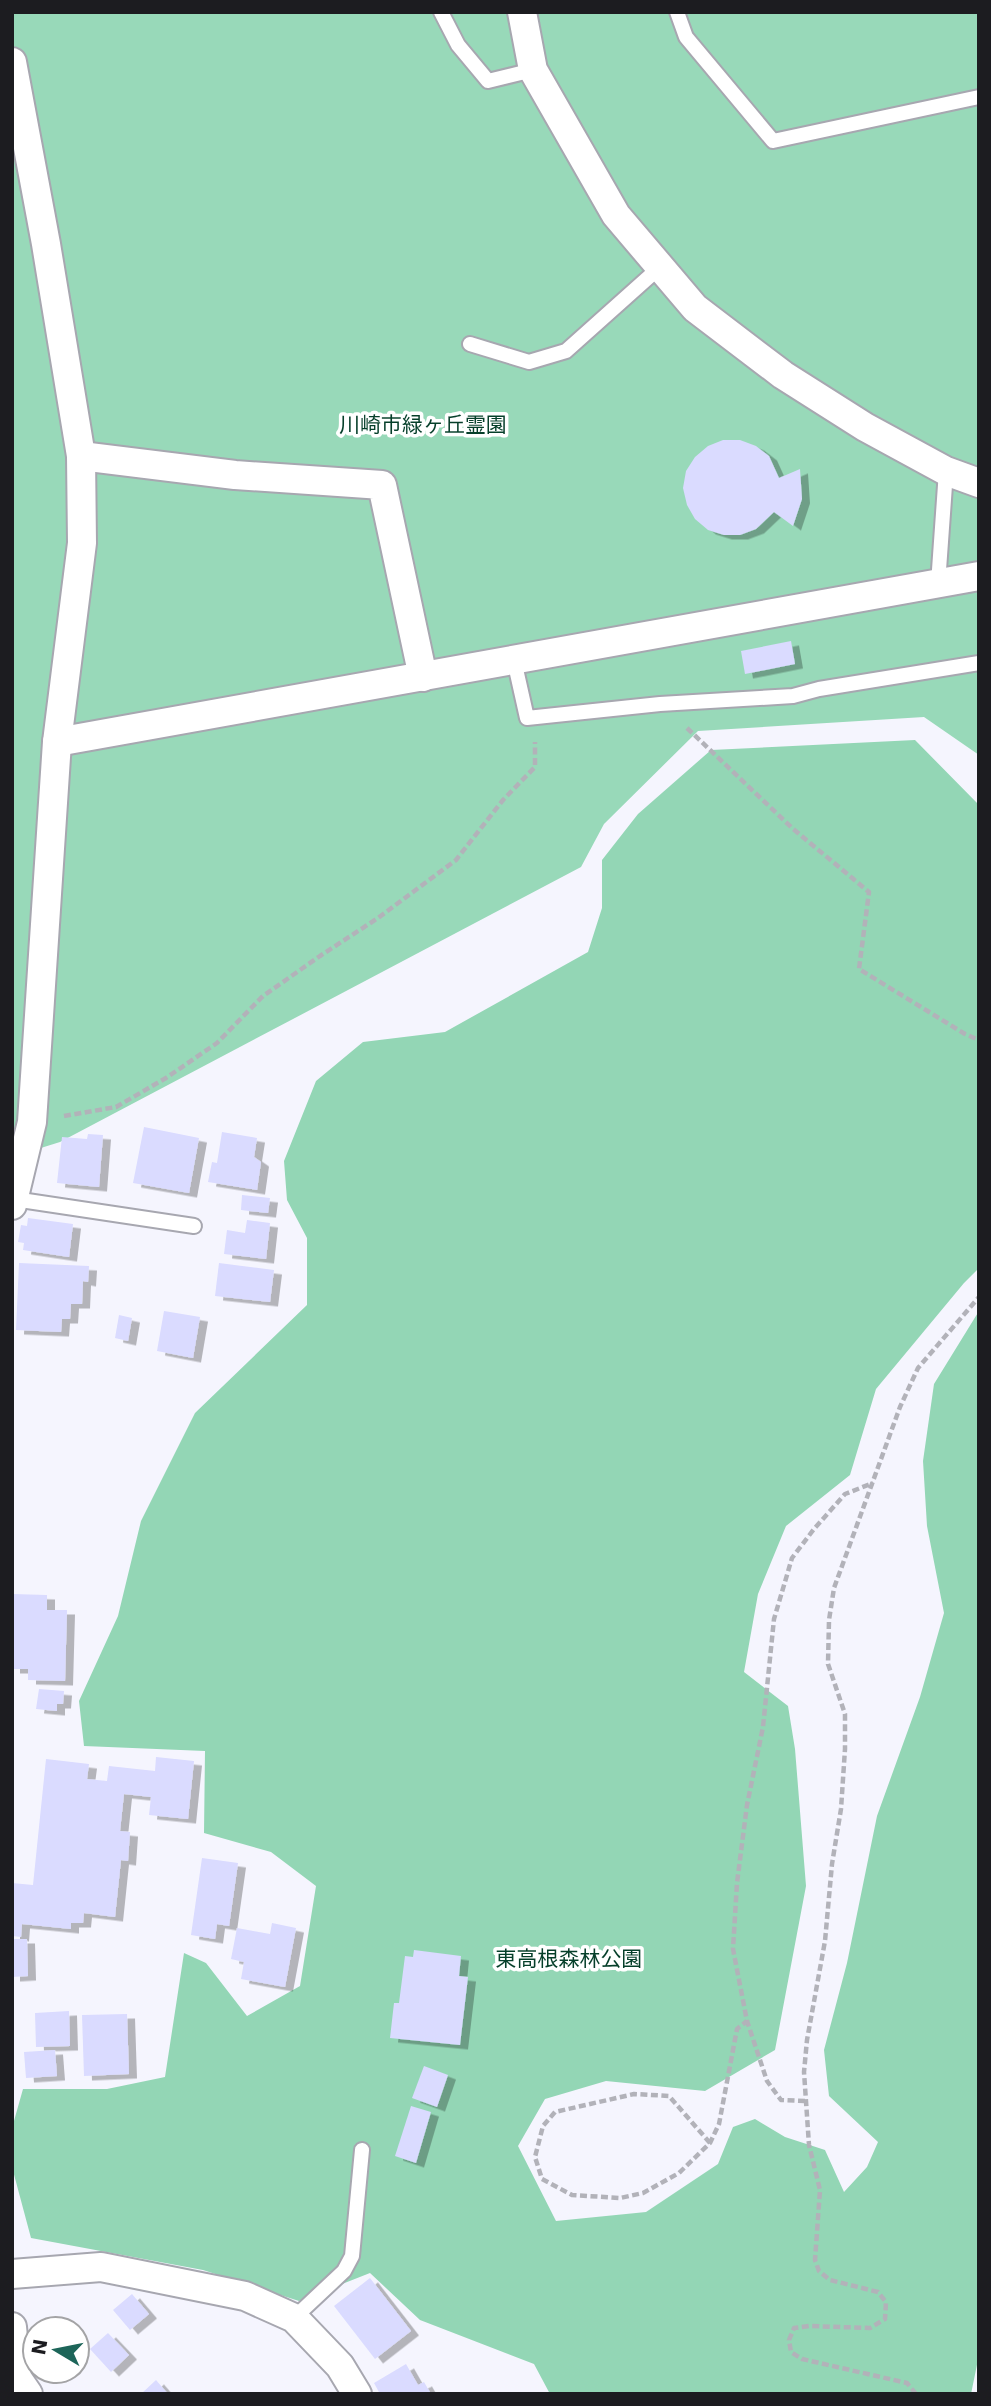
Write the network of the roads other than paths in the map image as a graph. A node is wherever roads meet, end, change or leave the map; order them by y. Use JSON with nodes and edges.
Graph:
{"nodes":[{"id":1,"x":441,"y":12,"type":"edge"},
{"id":2,"x":522,"y":12,"type":"edge"},
{"id":3,"x":677,"y":12,"type":"edge"},
{"id":4,"x":12,"y":62,"type":"edge"},
{"id":5,"x":533,"y":70,"type":"junction"},
{"id":6,"x":979,"y":97,"type":"edge"},
{"id":7,"x":660,"y":267,"type":"junction"},
{"id":8,"x":470,"y":344,"type":"dead end"},
{"id":9,"x":81,"y":456,"type":"junction"},
{"id":10,"x":946,"y":471,"type":"junction"},
{"id":11,"x":979,"y":483,"type":"edge"},
{"id":12,"x":979,"y":576,"type":"edge"},
{"id":13,"x":939,"y":584,"type":"junction"},
{"id":14,"x":514,"y":660,"type":"junction"},
{"id":15,"x":979,"y":663,"type":"edge"},
{"id":16,"x":423,"y":677,"type":"junction"},
{"id":17,"x":57,"y":742,"type":"junction"},
{"id":18,"x":13,"y":1202,"type":"edge"},
{"id":19,"x":194,"y":1226,"type":"dead end"},
{"id":20,"x":362,"y":2150,"type":"dead end"},
{"id":21,"x":12,"y":2274,"type":"edge"},
{"id":22,"x":294,"y":2318,"type":"junction"},
{"id":23,"x":12,"y":2327,"type":"edge"},
{"id":24,"x":28,"y":2394,"type":"edge"},
{"id":25,"x":357,"y":2394,"type":"edge"}],
"edges":[{"from":1,"to":5,"type":"lane"},
{"from":2,"to":5,"type":"street"},
{"from":3,"to":6,"type":"lane"},
{"from":4,"to":9,"type":"street"},
{"from":5,"to":7,"type":"street"},
{"from":7,"to":8,"type":"lane"},
{"from":7,"to":10,"type":"street"},
{"from":9,"to":16,"type":"street"},
{"from":9,"to":17,"type":"street"},
{"from":10,"to":11,"type":"street"},
{"from":10,"to":13,"type":"lane"},
{"from":12,"to":13,"type":"street"},
{"from":13,"to":14,"type":"street"},
{"from":14,"to":15,"type":"lane"},
{"from":14,"to":16,"type":"street"},
{"from":16,"to":17,"type":"street"},
{"from":17,"to":18,"type":"street"},
{"from":18,"to":19,"type":"lane"},
{"from":20,"to":22,"type":"lane"},
{"from":21,"to":22,"type":"street"},
{"from":22,"to":25,"type":"street"},
{"from":23,"to":24,"type":"street"}]}
